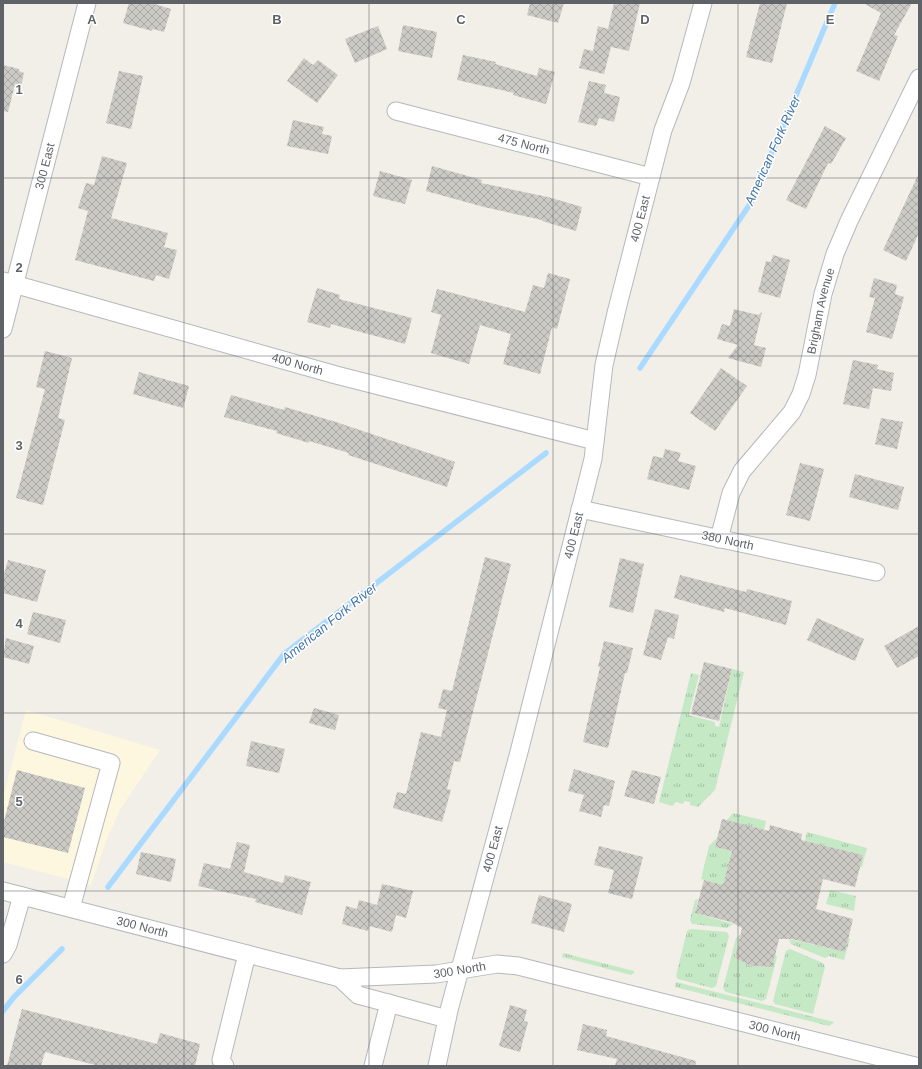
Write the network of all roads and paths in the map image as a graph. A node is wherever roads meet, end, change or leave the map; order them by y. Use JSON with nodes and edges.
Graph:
{"nodes":[{"id":1,"x":87,"y":3,"type":"edge"},
{"id":2,"x":703,"y":3,"type":"edge"},
{"id":3,"x":919,"y":78,"type":"edge"},
{"id":4,"x":396,"y":111,"type":"dead end"},
{"id":5,"x":651,"y":177,"type":"junction"},
{"id":6,"x":9,"y":282,"type":"edge"},
{"id":7,"x":3,"y":329,"type":"edge"},
{"id":8,"x":595,"y":441,"type":"junction"},
{"id":9,"x":580,"y":509,"type":"junction"},
{"id":10,"x":719,"y":539,"type":"junction"},
{"id":11,"x":876,"y":572,"type":"dead end"},
{"id":12,"x":33,"y":741,"type":"dead end"},
{"id":13,"x":3,"y":891,"type":"edge"},
{"id":14,"x":22,"y":896,"type":"junction"},
{"id":15,"x":71,"y":908,"type":"junction"},
{"id":16,"x":3,"y":954,"type":"edge"},
{"id":17,"x":247,"y":954,"type":"junction"},
{"id":18,"x":460,"y":971,"type":"junction"},
{"id":19,"x":340,"y":978,"type":"junction"},
{"id":20,"x":389,"y":1004,"type":"junction"},
{"id":21,"x":447,"y":1019,"type":"junction"},
{"id":22,"x":225,"y":1066,"type":"edge"},
{"id":23,"x":373,"y":1066,"type":"edge"},
{"id":24,"x":437,"y":1066,"type":"edge"},
{"id":25,"x":915,"y":1066,"type":"edge"}],
"edges":[{"from":1,"to":6,"type":"street","name":"300 East"},
{"from":2,"to":5,"type":"street","name":"400 East"},
{"from":3,"to":10,"type":"street","name":"Brigham Avenue"},
{"from":4,"to":5,"type":"street","name":"475 North"},
{"from":5,"to":8,"type":"street","name":"400 East"},
{"from":6,"to":7,"type":"street","name":"300 East"},
{"from":6,"to":8,"type":"street","name":"400 North"},
{"from":8,"to":9,"type":"street","name":"400 East"},
{"from":9,"to":10,"type":"street","name":"380 North"},
{"from":9,"to":18,"type":"street","name":"400 East"},
{"from":10,"to":11,"type":"street","name":"380 North"},
{"from":12,"to":15,"type":"street"},
{"from":13,"to":14,"type":"street","name":"300 North"},
{"from":14,"to":15,"type":"street","name":"300 North"},
{"from":14,"to":16,"type":"street"},
{"from":15,"to":17,"type":"street","name":"300 North"},
{"from":17,"to":19,"type":"street","name":"300 North"},
{"from":17,"to":22,"type":"street"},
{"from":18,"to":19,"type":"street","name":"300 North"},
{"from":18,"to":21,"type":"street","name":"400 East"},
{"from":18,"to":25,"type":"street","name":"300 North"},
{"from":19,"to":20,"type":"street"},
{"from":20,"to":21,"type":"street"},
{"from":20,"to":23,"type":"street"},
{"from":21,"to":24,"type":"street","name":"400 East"}]}
